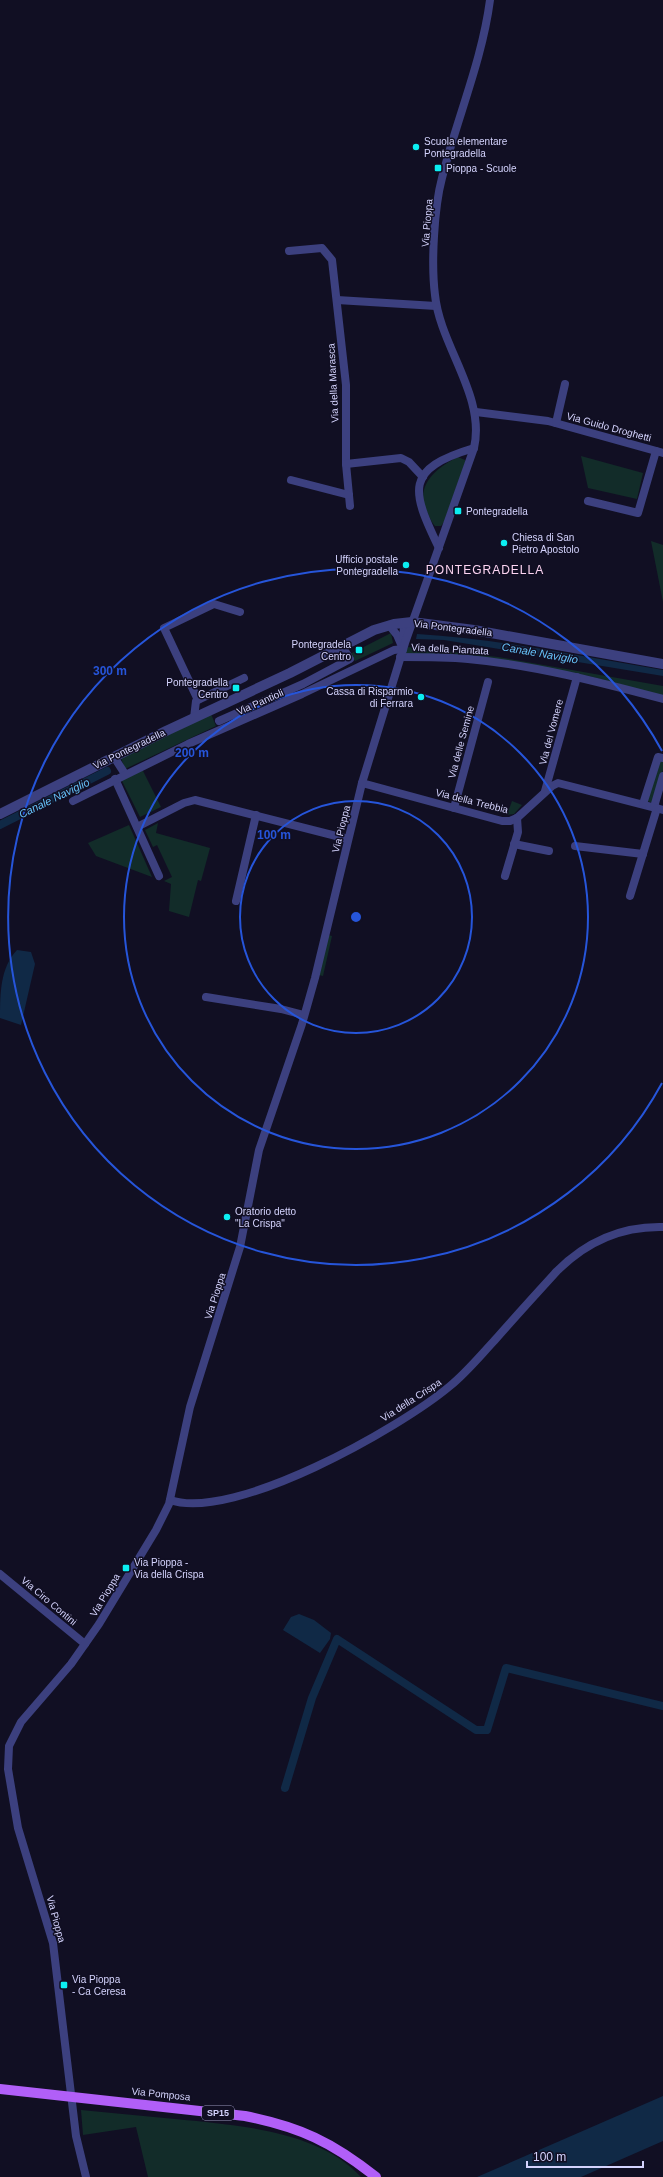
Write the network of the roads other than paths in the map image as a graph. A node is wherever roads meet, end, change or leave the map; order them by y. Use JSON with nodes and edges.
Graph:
{"nodes":[{"id":1,"x":490,"y":0,"type":"edge"},
{"id":2,"x":289,"y":251,"type":"dead end"},
{"id":3,"x":337,"y":300,"type":"junction"},
{"id":4,"x":436,"y":306,"type":"junction"},
{"id":5,"x":565,"y":384,"type":"dead end"},
{"id":6,"x":476,"y":412,"type":"junction"},
{"id":7,"x":556,"y":423,"type":"junction"},
{"id":8,"x":474,"y":448,"type":"junction"},
{"id":9,"x":659,"y":452,"type":"edge"},
{"id":10,"x":346,"y":464,"type":"junction"},
{"id":11,"x":423,"y":477,"type":"junction"},
{"id":12,"x":291,"y":480,"type":"dead end"},
{"id":13,"x":349,"y":495,"type":"junction"},
{"id":14,"x":588,"y":501,"type":"dead end"},
{"id":15,"x":350,"y":506,"type":"dead end"},
{"id":16,"x":439,"y":548,"type":"junction"},
{"id":17,"x":240,"y":612,"type":"dead end"},
{"id":18,"x":408,"y":623,"type":"junction"},
{"id":19,"x":389,"y":625,"type":"junction"},
{"id":20,"x":342,"y":646,"type":"junction"},
{"id":21,"x":402,"y":653,"type":"junction"},
{"id":22,"x":663,"y":664,"type":"edge"},
{"id":23,"x":577,"y":677,"type":"junction"},
{"id":24,"x":244,"y":678,"type":"dead end"},
{"id":25,"x":488,"y":682,"type":"dead end"},
{"id":26,"x":663,"y":699,"type":"edge"},
{"id":27,"x":198,"y":700,"type":"junction"},
{"id":28,"x":213,"y":709,"type":"junction"},
{"id":29,"x":194,"y":718,"type":"junction"},
{"id":30,"x":219,"y":721,"type":"junction"},
{"id":31,"x":223,"y":729,"type":"junction"},
{"id":32,"x":114,"y":757,"type":"junction"},
{"id":33,"x":663,"y":758,"type":"edge"},
{"id":34,"x":125,"y":774,"type":"junction"},
{"id":35,"x":663,"y":776,"type":"edge"},
{"id":36,"x":115,"y":779,"type":"junction"},
{"id":37,"x":362,"y":783,"type":"junction"},
{"id":38,"x":545,"y":792,"type":"junction"},
{"id":39,"x":73,"y":801,"type":"dead end"},
{"id":40,"x":643,"y":804,"type":"junction"},
{"id":41,"x":454,"y":808,"type":"junction"},
{"id":42,"x":658,"y":808,"type":"edge"},
{"id":43,"x":0,"y":814,"type":"edge"},
{"id":44,"x":256,"y":815,"type":"junction"},
{"id":45,"x":517,"y":818,"type":"junction"},
{"id":46,"x":137,"y":827,"type":"junction"},
{"id":47,"x":348,"y":839,"type":"junction"},
{"id":48,"x":514,"y":844,"type":"junction"},
{"id":49,"x":575,"y":846,"type":"dead end"},
{"id":50,"x":549,"y":851,"type":"dead end"},
{"id":51,"x":643,"y":854,"type":"junction"},
{"id":52,"x":159,"y":876,"type":"dead end"},
{"id":53,"x":505,"y":876,"type":"dead end"},
{"id":54,"x":630,"y":896,"type":"dead end"},
{"id":55,"x":236,"y":900,"type":"dead end"},
{"id":56,"x":206,"y":997,"type":"dead end"},
{"id":57,"x":304,"y":1015,"type":"junction"},
{"id":58,"x":663,"y":1227,"type":"edge"},
{"id":59,"x":170,"y":1500,"type":"junction"},
{"id":60,"x":0,"y":1574,"type":"edge"},
{"id":61,"x":85,"y":1644,"type":"junction"},
{"id":62,"x":0,"y":1747,"type":"edge"},
{"id":63,"x":9,"y":1749,"type":"junction"},
{"id":64,"x":0,"y":2089,"type":"edge"},
{"id":65,"x":70,"y":2096,"type":"junction"},
{"id":66,"x":86,"y":2177,"type":"edge"},
{"id":67,"x":376,"y":2177,"type":"edge"}],
"edges":[{"from":1,"to":4,"type":"street","name":"Via Pioppa"},
{"from":2,"to":3,"type":"street","name":"Via della Marasca"},
{"from":3,"to":4,"type":"street"},
{"from":3,"to":10,"type":"street","name":"Via della Marasca"},
{"from":4,"to":6,"type":"street","name":"Via Pioppa"},
{"from":5,"to":7,"type":"street","name":"Via Guido Droghetti"},
{"from":6,"to":7,"type":"street","name":"Via Guido Droghetti"},
{"from":6,"to":8,"type":"street","name":"Via Pioppa"},
{"from":7,"to":9,"type":"street","name":"Via Guido Droghetti"},
{"from":8,"to":11,"type":"street"},
{"from":8,"to":16,"type":"street","name":"Via Pioppa"},
{"from":9,"to":14,"type":"street","name":"Via Guido Droghetti"},
{"from":10,"to":11,"type":"street"},
{"from":10,"to":13,"type":"street","name":"Via della Marasca"},
{"from":11,"to":16,"type":"street"},
{"from":12,"to":13,"type":"street"},
{"from":13,"to":15,"type":"street","name":"Via della Marasca"},
{"from":16,"to":18,"type":"street","name":"Via Pioppa"},
{"from":17,"to":27,"type":"street"},
{"from":18,"to":19,"type":"street","name":"Via Pontegradella"},
{"from":18,"to":21,"type":"street","name":"Via Pioppa"},
{"from":18,"to":22,"type":"street","name":"Via Pontegradella"},
{"from":19,"to":20,"type":"street","name":"Via Pontegradella"},
{"from":19,"to":21,"type":"street"},
{"from":20,"to":28,"type":"street","name":"Via Pontegradella"},
{"from":20,"to":30,"type":"street"},
{"from":21,"to":23,"type":"street","name":"Via della Piantata"},
{"from":21,"to":31,"type":"street","name":"Via Pantioli"},
{"from":21,"to":37,"type":"street","name":"Via Pioppa"},
{"from":23,"to":26,"type":"street","name":"Via della Piantata"},
{"from":23,"to":38,"type":"street","name":"Via del Vomere"},
{"from":24,"to":27,"type":"street"},
{"from":25,"to":41,"type":"street","name":"Via delle Semine"},
{"from":27,"to":29,"type":"street"},
{"from":28,"to":29,"type":"street","name":"Via Pontegradella"},
{"from":28,"to":30,"type":"street"},
{"from":29,"to":32,"type":"street","name":"Via Pontegradella"},
{"from":30,"to":31,"type":"street"},
{"from":31,"to":34,"type":"street","name":"Via Pantioli"},
{"from":32,"to":34,"type":"street"},
{"from":32,"to":43,"type":"street","name":"Via Pontegradella"},
{"from":33,"to":40,"type":"street"},
{"from":34,"to":36,"type":"street","name":"Via Pantioli"},
{"from":35,"to":42,"type":"street"},
{"from":36,"to":39,"type":"street","name":"Via Pantioli"},
{"from":36,"to":46,"type":"street"},
{"from":37,"to":41,"type":"street","name":"Via della Trebbia"},
{"from":37,"to":47,"type":"street","name":"Via Pioppa"},
{"from":38,"to":40,"type":"street","name":"Via della Trebbia"},
{"from":38,"to":45,"type":"street","name":"Via della Trebbia"},
{"from":40,"to":42,"type":"street","name":"Via della Trebbia"},
{"from":41,"to":45,"type":"street","name":"Via della Trebbia"},
{"from":42,"to":51,"type":"street"},
{"from":44,"to":46,"type":"street"},
{"from":44,"to":47,"type":"street"},
{"from":44,"to":55,"type":"street"},
{"from":45,"to":48,"type":"street"},
{"from":46,"to":52,"type":"street"},
{"from":47,"to":57,"type":"street","name":"Via Pioppa"},
{"from":48,"to":50,"type":"street"},
{"from":48,"to":53,"type":"street"},
{"from":49,"to":51,"type":"street"},
{"from":51,"to":54,"type":"street"},
{"from":56,"to":57,"type":"street"},
{"from":57,"to":59,"type":"street","name":"Via Pioppa"},
{"from":58,"to":59,"type":"street","name":"Via della Crispa"},
{"from":59,"to":61,"type":"street","name":"Via Pioppa"},
{"from":60,"to":61,"type":"street","name":"Via Ciro Contini"},
{"from":61,"to":63,"type":"street","name":"Via Pioppa"},
{"from":62,"to":63,"type":"street"},
{"from":63,"to":65,"type":"street","name":"Via Pioppa"},
{"from":64,"to":65,"type":"main road","name":"Via Pomposa"},
{"from":65,"to":66,"type":"street","name":"Via Pioppa"},
{"from":65,"to":67,"type":"main road","name":"Via Pomposa","number":"SP15"}]}
